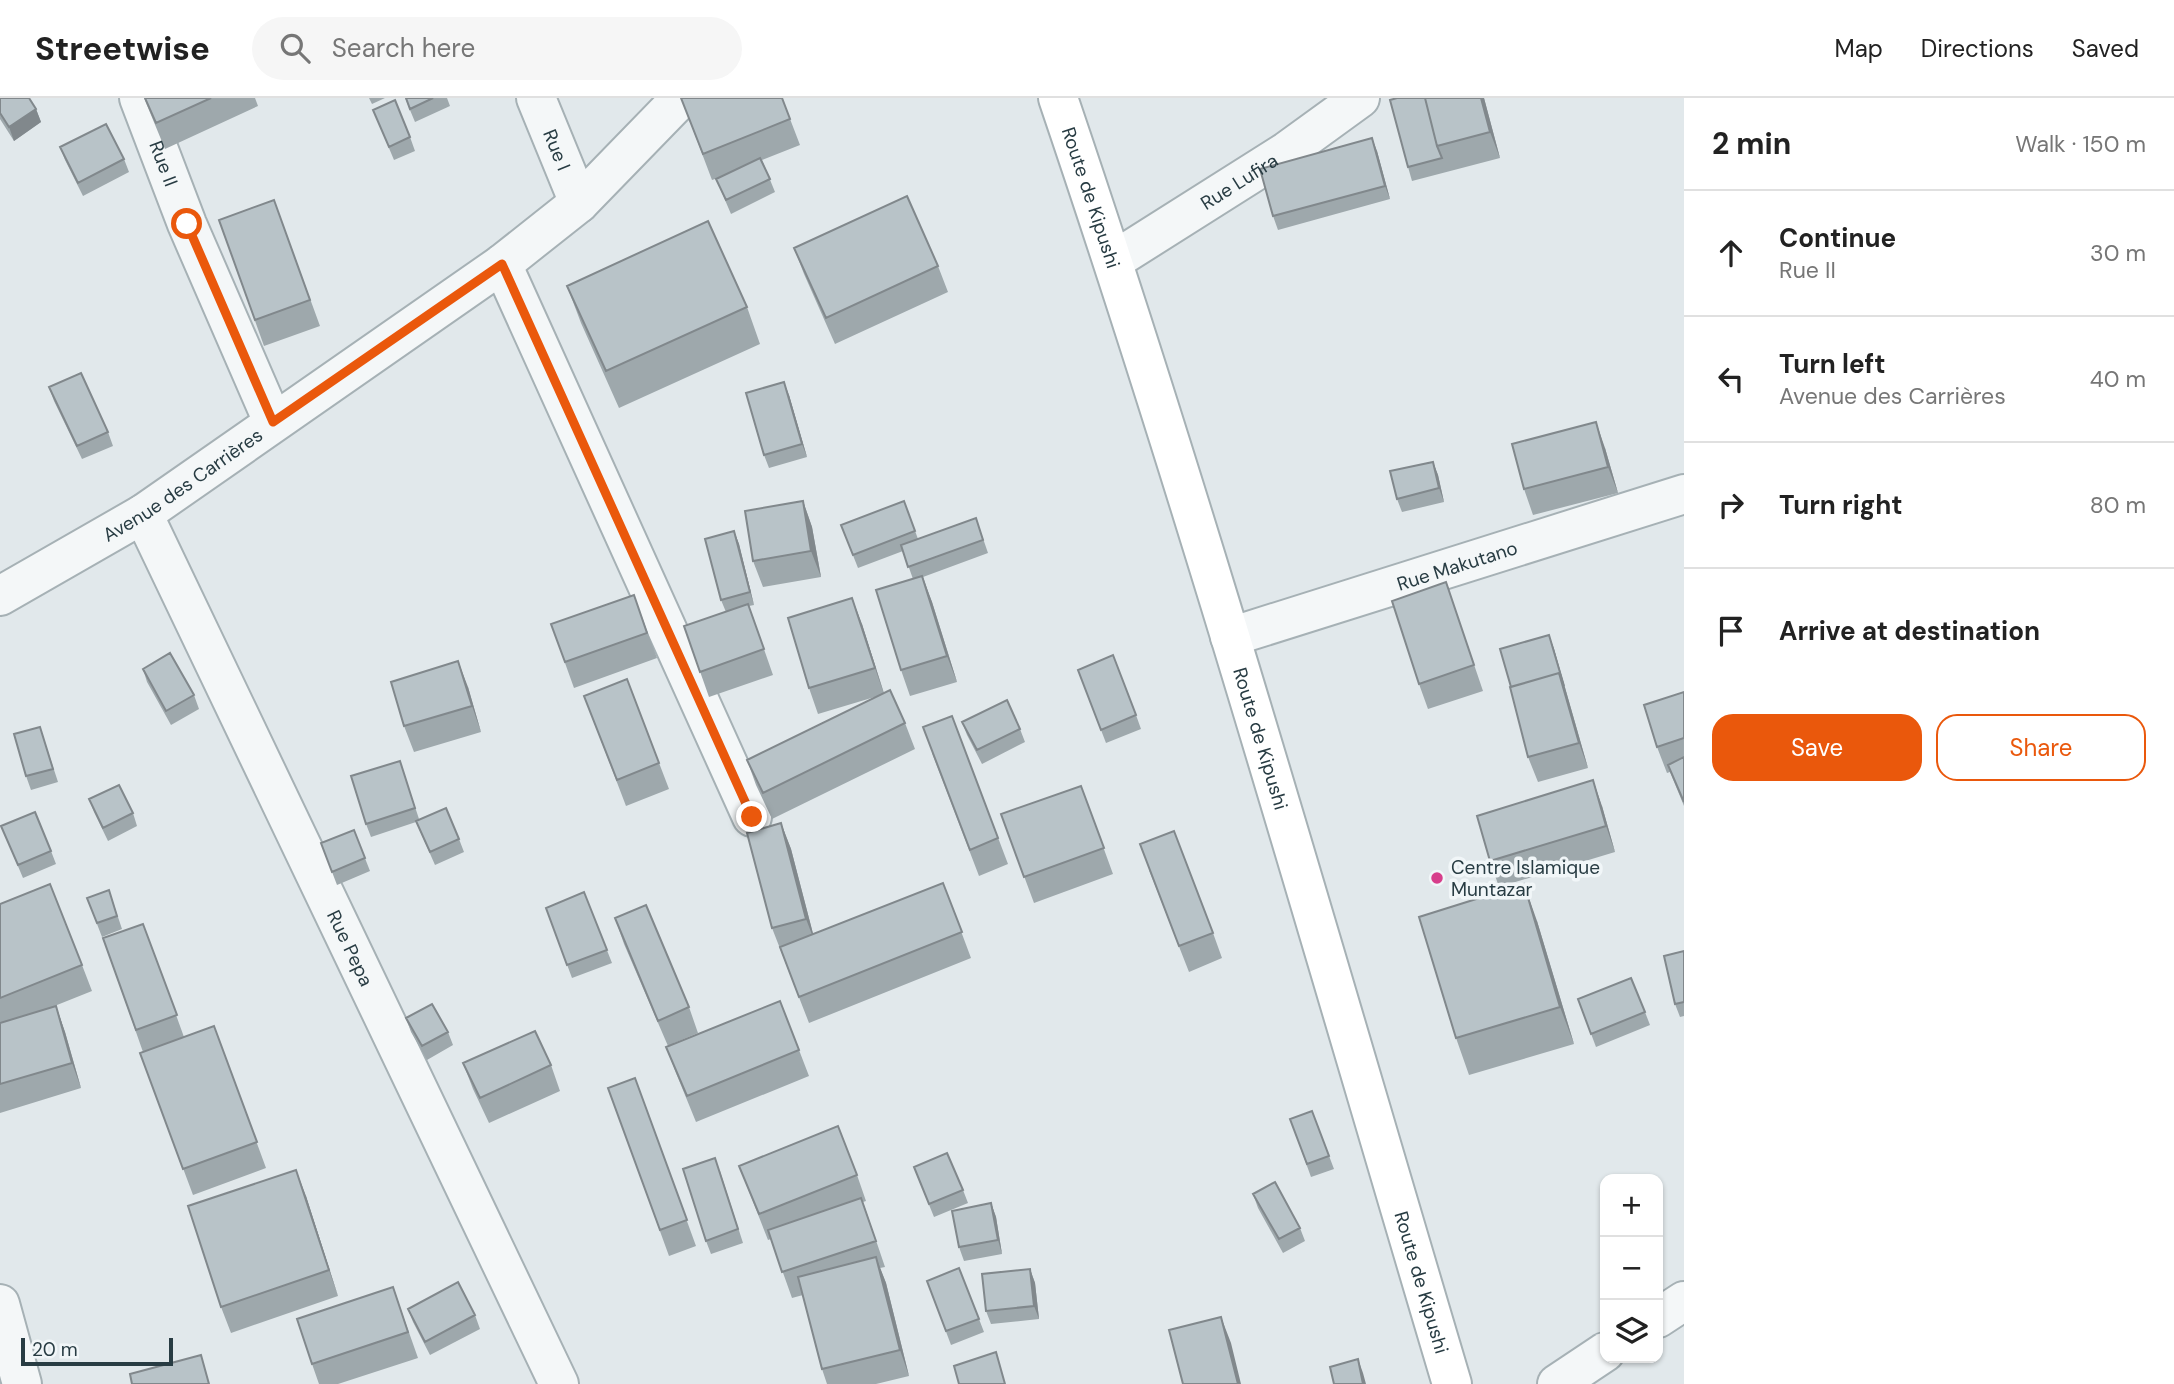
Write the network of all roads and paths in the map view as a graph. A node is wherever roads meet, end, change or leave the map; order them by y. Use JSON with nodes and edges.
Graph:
{"nodes":[{"id":1,"x":139,"y":98,"type":"edge"},
{"id":2,"x":536,"y":98,"type":"edge"},
{"id":3,"x":681,"y":98,"type":"edge"},
{"id":4,"x":1058,"y":98,"type":"edge"},
{"id":5,"x":1360,"y":98,"type":"edge"},
{"id":6,"x":579,"y":202,"type":"junction"},
{"id":7,"x":1113,"y":261,"type":"junction"},
{"id":8,"x":502,"y":264,"type":"junction"},
{"id":9,"x":273,"y":422,"type":"junction"},
{"id":10,"x":1684,"y":494,"type":"edge"},
{"id":11,"x":143,"y":514,"type":"junction"},
{"id":12,"x":4,"y":583,"type":"edge"},
{"id":13,"x":1230,"y":637,"type":"junction"},
{"id":14,"x":752,"y":817,"type":"dead end"},
{"id":15,"x":1684,"y":1301,"type":"edge"},
{"id":16,"x":0,"y":1304,"type":"edge"},
{"id":17,"x":1663,"y":1315,"type":"edge"},
{"id":18,"x":1600,"y":1355,"type":"edge"},
{"id":19,"x":22,"y":1384,"type":"edge"},
{"id":20,"x":559,"y":1384,"type":"edge"},
{"id":21,"x":1452,"y":1384,"type":"edge"},
{"id":22,"x":1557,"y":1384,"type":"edge"}],
"edges":[{"from":1,"to":9,"type":"street","name":"Rue II"},
{"from":2,"to":6,"type":"street","name":"Rue I"},
{"from":3,"to":6,"type":"street","name":"Avenue des Carrières"},
{"from":4,"to":7,"type":"main road","name":"Route de Kipushi"},
{"from":5,"to":7,"type":"street","name":"Rue Lufira"},
{"from":6,"to":8,"type":"street","name":"Avenue des Carrières"},
{"from":7,"to":13,"type":"main road","name":"Route de Kipushi"},
{"from":8,"to":9,"type":"street","name":"Avenue des Carrières"},
{"from":8,"to":14,"type":"street"},
{"from":9,"to":11,"type":"street","name":"Avenue des Carrières"},
{"from":10,"to":13,"type":"street","name":"Rue Makutano"},
{"from":11,"to":12,"type":"street","name":"Avenue des Carrières"},
{"from":11,"to":20,"type":"street","name":"Rue Pepa"},
{"from":13,"to":21,"type":"main road","name":"Route de Kipushi"},
{"from":15,"to":17,"type":"street"},
{"from":16,"to":19,"type":"street"},
{"from":18,"to":22,"type":"street"}]}
